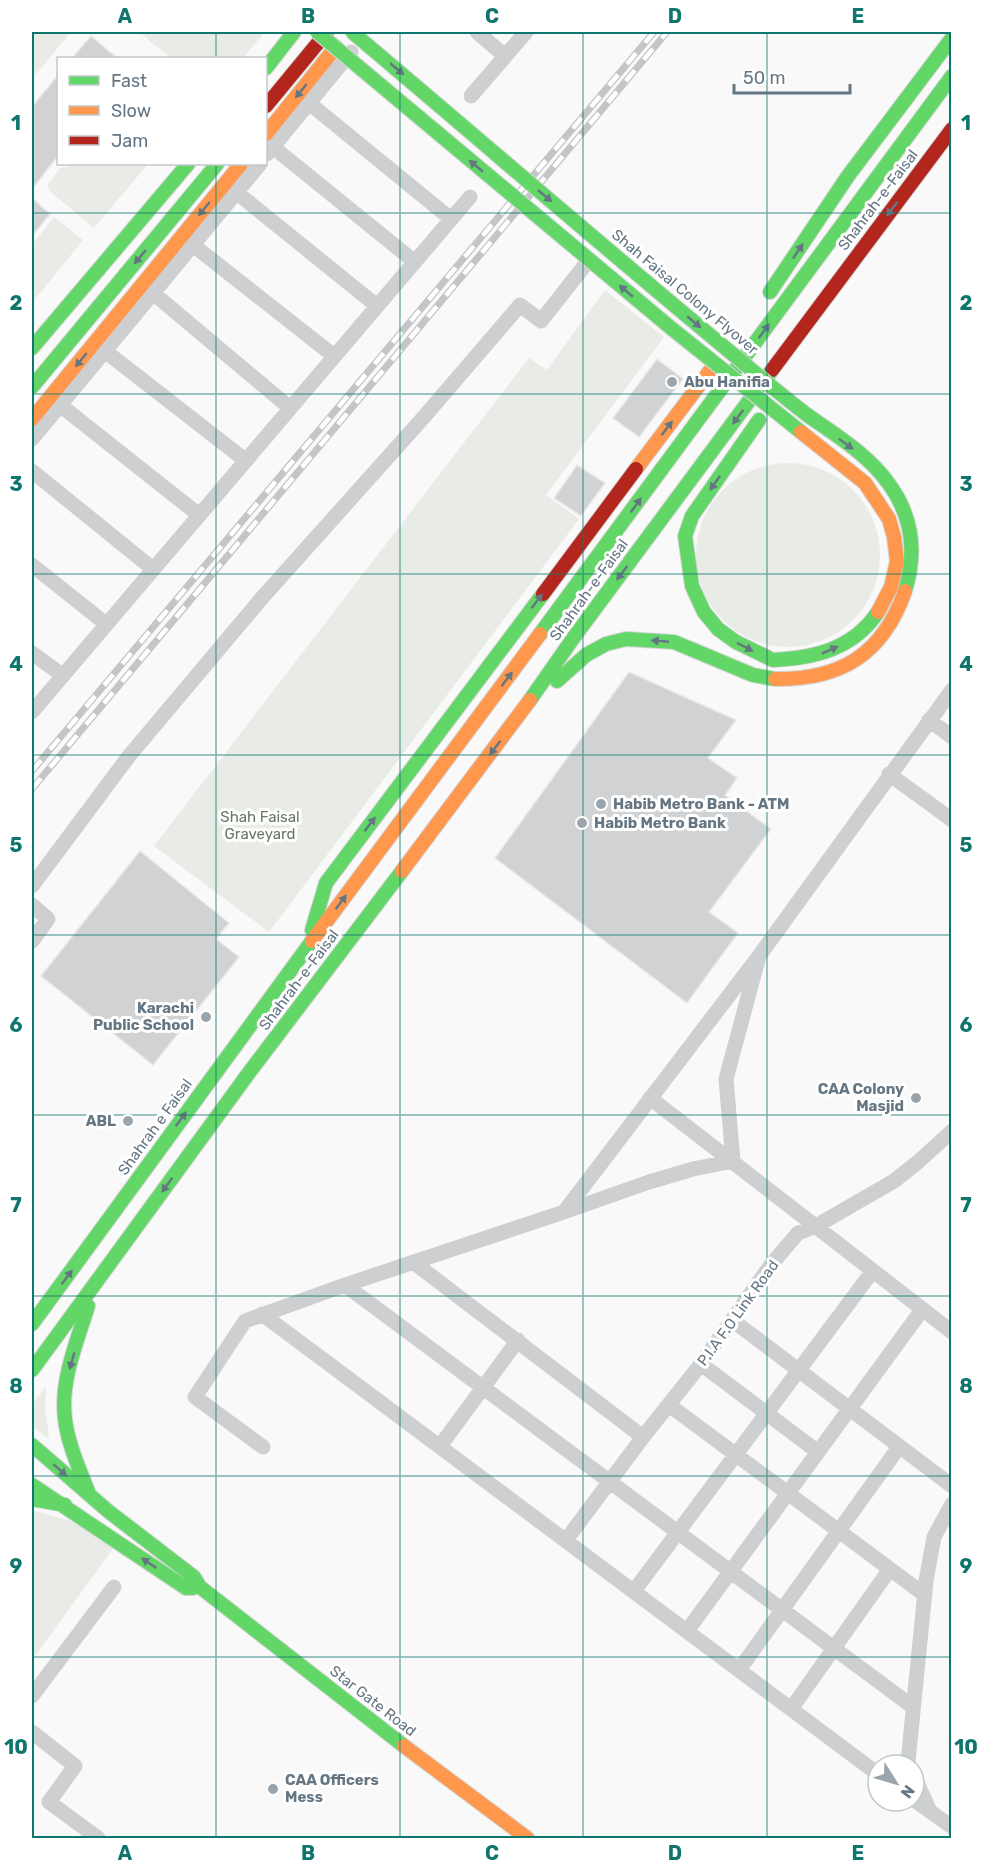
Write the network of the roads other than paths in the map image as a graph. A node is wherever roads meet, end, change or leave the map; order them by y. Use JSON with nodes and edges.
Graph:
{"nodes":[{"id":1,"x":294,"y":32,"type":"edge"},
{"id":2,"x":317,"y":32,"type":"edge"},
{"id":3,"x":327,"y":32,"type":"edge"},
{"id":4,"x":352,"y":32,"type":"edge"},
{"id":5,"x":368,"y":32,"type":"edge"},
{"id":6,"x":477,"y":32,"type":"edge"},
{"id":7,"x":526,"y":32,"type":"edge"},
{"id":8,"x":951,"y":38,"type":"edge"},
{"id":9,"x":336,"y":48,"type":"junction"},
{"id":10,"x":505,"y":56,"type":"junction"},
{"id":11,"x":267,"y":67,"type":"edge"},
{"id":12,"x":951,"y":76,"type":"edge"},
{"id":13,"x":471,"y":96,"type":"dead end"},
{"id":14,"x":309,"y":104,"type":"junction"},
{"id":15,"x":267,"y":105,"type":"edge"},
{"id":16,"x":951,"y":129,"type":"edge"},
{"id":17,"x":951,"y":142,"type":"edge"},
{"id":18,"x":268,"y":146,"type":"edge"},
{"id":19,"x":187,"y":165,"type":"edge"},
{"id":20,"x":216,"y":165,"type":"edge"},
{"id":21,"x":240,"y":165,"type":"edge"},
{"id":22,"x":259,"y":165,"type":"edge"},
{"id":23,"x":236,"y":192,"type":"junction"},
{"id":24,"x":470,"y":197,"type":"dead end"},
{"id":25,"x":451,"y":219,"type":"junction"},
{"id":26,"x":193,"y":245,"type":"junction"},
{"id":27,"x":873,"y":258,"type":"dead end"},
{"id":28,"x":589,"y":260,"type":"junction"},
{"id":29,"x":415,"y":262,"type":"junction"},
{"id":30,"x":153,"y":293,"type":"junction"},
{"id":31,"x":763,"y":302,"type":"dead end"},
{"id":32,"x":377,"y":306,"type":"junction"},
{"id":33,"x":32,"y":348,"type":"edge"},
{"id":34,"x":105,"y":351,"type":"junction"},
{"id":35,"x":334,"y":356,"type":"junction"},
{"id":36,"x":715,"y":364,"type":"junction"},
{"id":37,"x":786,"y":382,"type":"dead end"},
{"id":38,"x":32,"y":387,"type":"edge"},
{"id":39,"x":60,"y":405,"type":"junction"},
{"id":40,"x":290,"y":408,"type":"junction"},
{"id":41,"x":32,"y":419,"type":"edge"},
{"id":42,"x":32,"y":439,"type":"edge"},
{"id":43,"x":245,"y":460,"type":"junction"},
{"id":44,"x":32,"y":471,"type":"edge"},
{"id":45,"x":199,"y":515,"type":"junction"},
{"id":46,"x":32,"y":565,"type":"edge"},
{"id":47,"x":153,"y":569,"type":"junction"},
{"id":48,"x":106,"y":624,"type":"junction"},
{"id":49,"x":32,"y":653,"type":"edge"},
{"id":50,"x":62,"y":675,"type":"junction"},
{"id":51,"x":951,"y":690,"type":"edge"},
{"id":52,"x":32,"y":712,"type":"edge"},
{"id":53,"x":929,"y":720,"type":"junction"},
{"id":54,"x":514,"y":723,"type":"junction"},
{"id":55,"x":951,"y":737,"type":"edge"},
{"id":56,"x":889,"y":774,"type":"junction"},
{"id":57,"x":951,"y":820,"type":"edge"},
{"id":58,"x":32,"y":886,"type":"edge"},
{"id":59,"x":32,"y":905,"type":"edge"},
{"id":60,"x":32,"y":941,"type":"edge"},
{"id":61,"x":306,"y":949,"type":"junction"},
{"id":62,"x":759,"y":956,"type":"junction"},
{"id":63,"x":650,"y":1098,"type":"junction"},
{"id":64,"x":951,"y":1131,"type":"edge"},
{"id":65,"x":732,"y":1161,"type":"junction"},
{"id":66,"x":564,"y":1212,"type":"junction"},
{"id":67,"x":816,"y":1226,"type":"junction"},
{"id":68,"x":413,"y":1262,"type":"junction"},
{"id":69,"x":872,"y":1272,"type":"junction"},
{"id":70,"x":94,"y":1284,"type":"junction"},
{"id":71,"x":345,"y":1285,"type":"junction"},
{"id":72,"x":922,"y":1310,"type":"junction"},
{"id":73,"x":262,"y":1314,"type":"junction"},
{"id":74,"x":732,"y":1320,"type":"junction"},
{"id":75,"x":32,"y":1324,"type":"edge"},
{"id":76,"x":951,"y":1332,"type":"edge"},
{"id":77,"x":518,"y":1340,"type":"junction"},
{"id":78,"x":701,"y":1364,"type":"junction"},
{"id":79,"x":32,"y":1371,"type":"edge"},
{"id":80,"x":798,"y":1371,"type":"junction"},
{"id":81,"x":483,"y":1387,"type":"junction"},
{"id":82,"x":669,"y":1405,"type":"junction"},
{"id":83,"x":849,"y":1410,"type":"junction"},
{"id":84,"x":767,"y":1413,"type":"junction"},
{"id":85,"x":643,"y":1437,"type":"junction"},
{"id":86,"x":32,"y":1445,"type":"edge"},
{"id":87,"x":440,"y":1446,"type":"junction"},
{"id":88,"x":263,"y":1447,"type":"dead end"},
{"id":89,"x":899,"y":1447,"type":"junction"},
{"id":90,"x":818,"y":1452,"type":"junction"},
{"id":91,"x":735,"y":1455,"type":"junction"},
{"id":92,"x":611,"y":1481,"type":"junction"},
{"id":93,"x":32,"y":1485,"type":"edge"},
{"id":94,"x":951,"y":1486,"type":"edge"},
{"id":95,"x":89,"y":1494,"type":"junction"},
{"id":96,"x":788,"y":1494,"type":"junction"},
{"id":97,"x":32,"y":1499,"type":"edge"},
{"id":98,"x":951,"y":1504,"type":"edge"},
{"id":99,"x":65,"y":1505,"type":"junction"},
{"id":100,"x":839,"y":1531,"type":"junction"},
{"id":101,"x":678,"y":1532,"type":"junction"},
{"id":102,"x":566,"y":1540,"type":"junction"},
{"id":103,"x":890,"y":1569,"type":"junction"},
{"id":104,"x":731,"y":1571,"type":"junction"},
{"id":105,"x":114,"y":1587,"type":"dead end"},
{"id":106,"x":200,"y":1587,"type":"junction"},
{"id":107,"x":634,"y":1591,"type":"junction"},
{"id":108,"x":925,"y":1595,"type":"junction"},
{"id":109,"x":783,"y":1610,"type":"junction"},
{"id":110,"x":687,"y":1631,"type":"junction"},
{"id":111,"x":834,"y":1648,"type":"junction"},
{"id":112,"x":740,"y":1670,"type":"junction"},
{"id":113,"x":32,"y":1696,"type":"edge"},
{"id":114,"x":913,"y":1707,"type":"junction"},
{"id":115,"x":791,"y":1709,"type":"junction"},
{"id":116,"x":32,"y":1732,"type":"edge"},
{"id":117,"x":909,"y":1753,"type":"edge"},
{"id":118,"x":866,"y":1765,"type":"edge"},
{"id":119,"x":926,"y":1804,"type":"edge"},
{"id":120,"x":926,"y":1809,"type":"edge"},
{"id":121,"x":929,"y":1811,"type":"junction"},
{"id":122,"x":951,"y":1827,"type":"edge"},
{"id":123,"x":98,"y":1839,"type":"edge"},
{"id":124,"x":527,"y":1839,"type":"edge"}],
"edges":[{"from":1,"to":11,"type":"main road"},
{"from":2,"to":9,"type":"main road","bridge":true},
{"from":3,"to":15,"type":"main road"},
{"from":4,"to":54,"type":"main road","name":"Shah Faisal Colony Flyover","one_way":true,"bridge":true},
{"from":5,"to":14,"type":"street"},
{"from":6,"to":10,"type":"street"},
{"from":7,"to":10,"type":"street"},
{"from":31,"to":8,"type":"main road","one_way":true},
{"from":9,"to":18,"type":"main road","one_way":true},
{"from":28,"to":9,"type":"main road","one_way":true,"bridge":true},
{"from":10,"to":13,"type":"street"},
{"from":61,"to":12,"type":"main road","name":"Shahrah-e-Faisal","one_way":true},
{"from":14,"to":18,"type":"street"},
{"from":14,"to":25,"type":"street"},
{"from":16,"to":54,"type":"main road","name":"Shahrah-e-Faisal","one_way":true},
{"from":17,"to":27,"type":"main road"},
{"from":18,"to":29,"type":"street"},
{"from":19,"to":33,"type":"main road"},
{"from":20,"to":38,"type":"main road","one_way":true},
{"from":21,"to":41,"type":"main road","one_way":true},
{"from":22,"to":23,"type":"street"},
{"from":23,"to":26,"type":"street"},
{"from":23,"to":32,"type":"street"},
{"from":24,"to":25,"type":"street"},
{"from":25,"to":29,"type":"street"},
{"from":26,"to":30,"type":"street"},
{"from":26,"to":35,"type":"street"},
{"from":36,"to":28,"type":"main road","one_way":true,"bridge":true},
{"from":28,"to":58,"type":"street"},
{"from":29,"to":32,"type":"street"},
{"from":30,"to":34,"type":"street"},
{"from":30,"to":40,"type":"street"},
{"from":32,"to":35,"type":"street"},
{"from":34,"to":39,"type":"street"},
{"from":34,"to":43,"type":"street"},
{"from":35,"to":40,"type":"street"},
{"from":37,"to":36,"type":"main road","one_way":true,"bridge":true},
{"from":61,"to":36,"type":"main road","one_way":true},
{"from":39,"to":42,"type":"street"},
{"from":39,"to":45,"type":"street"},
{"from":40,"to":43,"type":"street"},
{"from":43,"to":45,"type":"street"},
{"from":44,"to":47,"type":"street"},
{"from":45,"to":47,"type":"street"},
{"from":46,"to":48,"type":"street"},
{"from":47,"to":48,"type":"street"},
{"from":48,"to":50,"type":"street"},
{"from":49,"to":50,"type":"street"},
{"from":50,"to":52,"type":"street"},
{"from":51,"to":53,"type":"street"},
{"from":53,"to":55,"type":"street"},
{"from":53,"to":56,"type":"street"},
{"from":54,"to":70,"type":"main road","name":"Shahrah-e-Faisal","one_way":true},
{"from":56,"to":57,"type":"street"},
{"from":56,"to":62,"type":"street"},
{"from":59,"to":60,"type":"street"},
{"from":75,"to":61,"type":"main road","name":"Shahrah e Faisal","one_way":true},
{"from":62,"to":63,"type":"street"},
{"from":62,"to":65,"type":"street"},
{"from":63,"to":65,"type":"street"},
{"from":63,"to":66,"type":"street"},
{"from":64,"to":67,"type":"street","name":"P.I.A F.O Link Road"},
{"from":65,"to":66,"type":"street"},
{"from":65,"to":67,"type":"street"},
{"from":66,"to":68,"type":"street"},
{"from":67,"to":69,"type":"street"},
{"from":67,"to":74,"type":"street","name":"P.I.A F.O Link Road"},
{"from":68,"to":71,"type":"street"},
{"from":68,"to":77,"type":"street"},
{"from":69,"to":72,"type":"street"},
{"from":69,"to":80,"type":"street"},
{"from":70,"to":79,"type":"main road"},
{"from":70,"to":95,"type":"main road","one_way":true},
{"from":71,"to":73,"type":"street"},
{"from":71,"to":81,"type":"street"},
{"from":72,"to":76,"type":"street"},
{"from":72,"to":83,"type":"street"},
{"from":73,"to":87,"type":"street"},
{"from":73,"to":88,"type":"street"},
{"from":74,"to":78,"type":"street","name":"P.I.A F.O Link Road"},
{"from":74,"to":80,"type":"street"},
{"from":77,"to":81,"type":"street"},
{"from":77,"to":85,"type":"street"},
{"from":78,"to":82,"type":"street","name":"P.I.A F.O Link Road"},
{"from":78,"to":84,"type":"street"},
{"from":80,"to":83,"type":"street"},
{"from":80,"to":84,"type":"street"},
{"from":81,"to":87,"type":"street"},
{"from":81,"to":92,"type":"street"},
{"from":82,"to":85,"type":"street","name":"P.I.A F.O Link Road"},
{"from":82,"to":91,"type":"street"},
{"from":83,"to":89,"type":"street"},
{"from":83,"to":90,"type":"street"},
{"from":84,"to":90,"type":"street"},
{"from":84,"to":91,"type":"street"},
{"from":85,"to":92,"type":"street","name":"P.I.A F.O Link Road"},
{"from":86,"to":95,"type":"main road","name":"Star Gate Road","one_way":true},
{"from":87,"to":102,"type":"street"},
{"from":89,"to":94,"type":"street"},
{"from":89,"to":100,"type":"street"},
{"from":90,"to":96,"type":"street"},
{"from":91,"to":96,"type":"street"},
{"from":91,"to":101,"type":"street"},
{"from":92,"to":101,"type":"street"},
{"from":92,"to":102,"type":"street","name":"P.I.A F.O Link Road"},
{"from":93,"to":99,"type":"main road","name":"Star Gate Road"},
{"from":95,"to":106,"type":"main road","name":"Star Gate Road"},
{"from":96,"to":100,"type":"street"},
{"from":96,"to":104,"type":"street"},
{"from":97,"to":99,"type":"main road"},
{"from":98,"to":108,"type":"street"},
{"from":106,"to":99,"type":"main road","name":"Star Gate Road","one_way":true},
{"from":100,"to":103,"type":"street"},
{"from":100,"to":109,"type":"street"},
{"from":101,"to":104,"type":"street"},
{"from":101,"to":107,"type":"street"},
{"from":102,"to":107,"type":"street"},
{"from":103,"to":108,"type":"street"},
{"from":103,"to":111,"type":"street"},
{"from":104,"to":109,"type":"street"},
{"from":104,"to":110,"type":"street"},
{"from":105,"to":113,"type":"street"},
{"from":106,"to":124,"type":"main road","name":"Star Gate Road"},
{"from":107,"to":110,"type":"street"},
{"from":108,"to":114,"type":"street"},
{"from":109,"to":111,"type":"street"},
{"from":109,"to":112,"type":"street"},
{"from":110,"to":112,"type":"street"},
{"from":111,"to":114,"type":"street"},
{"from":111,"to":115,"type":"street"},
{"from":112,"to":115,"type":"street"},
{"from":114,"to":117,"type":"street"},
{"from":115,"to":118,"type":"street"},
{"from":116,"to":123,"type":"street"},
{"from":119,"to":121,"type":"street"},
{"from":120,"to":121,"type":"street"},
{"from":121,"to":122,"type":"street"}]}
